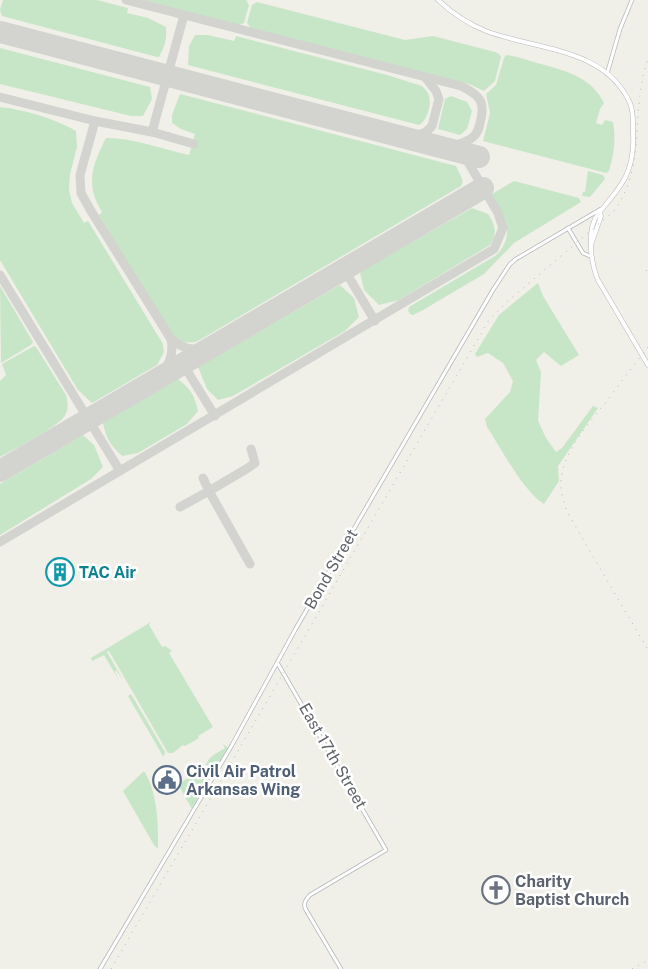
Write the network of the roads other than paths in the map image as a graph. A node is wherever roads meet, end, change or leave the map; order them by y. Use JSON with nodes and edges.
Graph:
{"nodes":[{"id":1,"x":438,"y":0,"type":"edge"},
{"id":2,"x":632,"y":0,"type":"edge"},
{"id":3,"x":607,"y":74,"type":"junction"},
{"id":4,"x":602,"y":210,"type":"junction"},
{"id":5,"x":568,"y":228,"type":"junction"},
{"id":6,"x":593,"y":257,"type":"junction"},
{"id":7,"x":648,"y":365,"type":"edge"},
{"id":8,"x":278,"y":663,"type":"junction"},
{"id":9,"x":100,"y":969,"type":"edge"},
{"id":10,"x":341,"y":969,"type":"edge"}],
"edges":[{"from":1,"to":3,"type":"main road"},
{"from":2,"to":3,"type":"street"},
{"from":3,"to":4,"type":"main road"},
{"from":4,"to":5,"type":"street","name":"Bond Street"},
{"from":4,"to":6,"type":"main road"},
{"from":5,"to":6,"type":"street"},
{"from":5,"to":8,"type":"street","name":"Bond Street"},
{"from":6,"to":7,"type":"main road"},
{"from":8,"to":9,"type":"street","name":"Bond Street"},
{"from":8,"to":10,"type":"street","name":"East 17th Street"}]}
